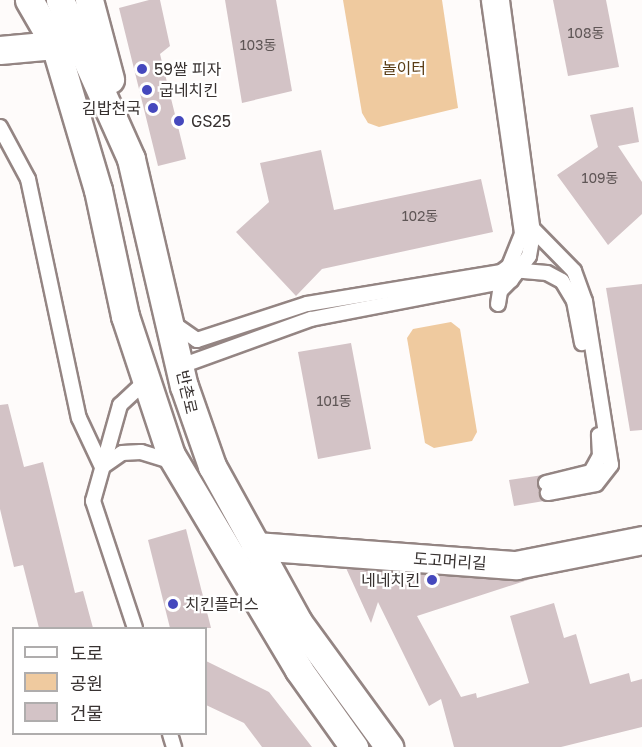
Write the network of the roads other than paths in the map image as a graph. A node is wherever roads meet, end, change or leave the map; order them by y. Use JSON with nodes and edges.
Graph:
{"nodes":[{"id":1,"x":29,"y":0,"type":"edge"},
{"id":2,"x":89,"y":0,"type":"edge"},
{"id":3,"x":489,"y":0,"type":"edge"},
{"id":4,"x":502,"y":0,"type":"edge"},
{"id":5,"x":60,"y":1,"type":"edge"},
{"id":6,"x":55,"y":45,"type":"junction"},
{"id":7,"x":0,"y":50,"type":"edge"},
{"id":8,"x":0,"y":127,"type":"edge"},
{"id":9,"x":131,"y":159,"type":"junction"},
{"id":10,"x":518,"y":207,"type":"junction"},
{"id":11,"x":533,"y":233,"type":"junction"},
{"id":12,"x":511,"y":273,"type":"junction"},
{"id":13,"x":168,"y":303,"type":"junction"},
{"id":14,"x":498,"y":304,"type":"dead end"},
{"id":15,"x":181,"y":366,"type":"junction"},
{"id":16,"x":146,"y":381,"type":"junction"},
{"id":17,"x":174,"y":462,"type":"junction"},
{"id":18,"x":102,"y":467,"type":"junction"},
{"id":19,"x":642,"y":540,"type":"edge"},
{"id":20,"x":255,"y":546,"type":"junction"},
{"id":21,"x":135,"y":627,"type":"edge"},
{"id":22,"x":354,"y":747,"type":"edge"},
{"id":23,"x":389,"y":747,"type":"edge"}],
"edges":[{"from":1,"to":6,"type":"street"},
{"from":2,"to":9,"type":"street"},
{"from":3,"to":10,"type":"lane"},
{"from":4,"to":11,"type":"lane"},
{"from":5,"to":9,"type":"street","name":"반촌로"},
{"from":6,"to":7,"type":"street"},
{"from":6,"to":16,"type":"street"},
{"from":8,"to":18,"type":"lane"},
{"from":9,"to":13,"type":"street","name":"반촌로"},
{"from":10,"to":11,"type":"lane"},
{"from":10,"to":12,"type":"lane"},
{"from":11,"to":12,"type":"lane"},
{"from":11,"to":12,"type":"lane"},
{"from":12,"to":13,"type":"lane"},
{"from":12,"to":14,"type":"lane"},
{"from":12,"to":15,"type":"lane"},
{"from":13,"to":15,"type":"street","name":"반촌로"},
{"from":15,"to":16,"type":"street"},
{"from":15,"to":20,"type":"street","name":"반촌로"},
{"from":16,"to":17,"type":"street"},
{"from":16,"to":18,"type":"lane"},
{"from":17,"to":18,"type":"lane"},
{"from":17,"to":22,"type":"street"},
{"from":18,"to":21,"type":"lane"},
{"from":19,"to":20,"type":"street","name":"도고머리길"},
{"from":20,"to":23,"type":"street","name":"반촌로"}]}
